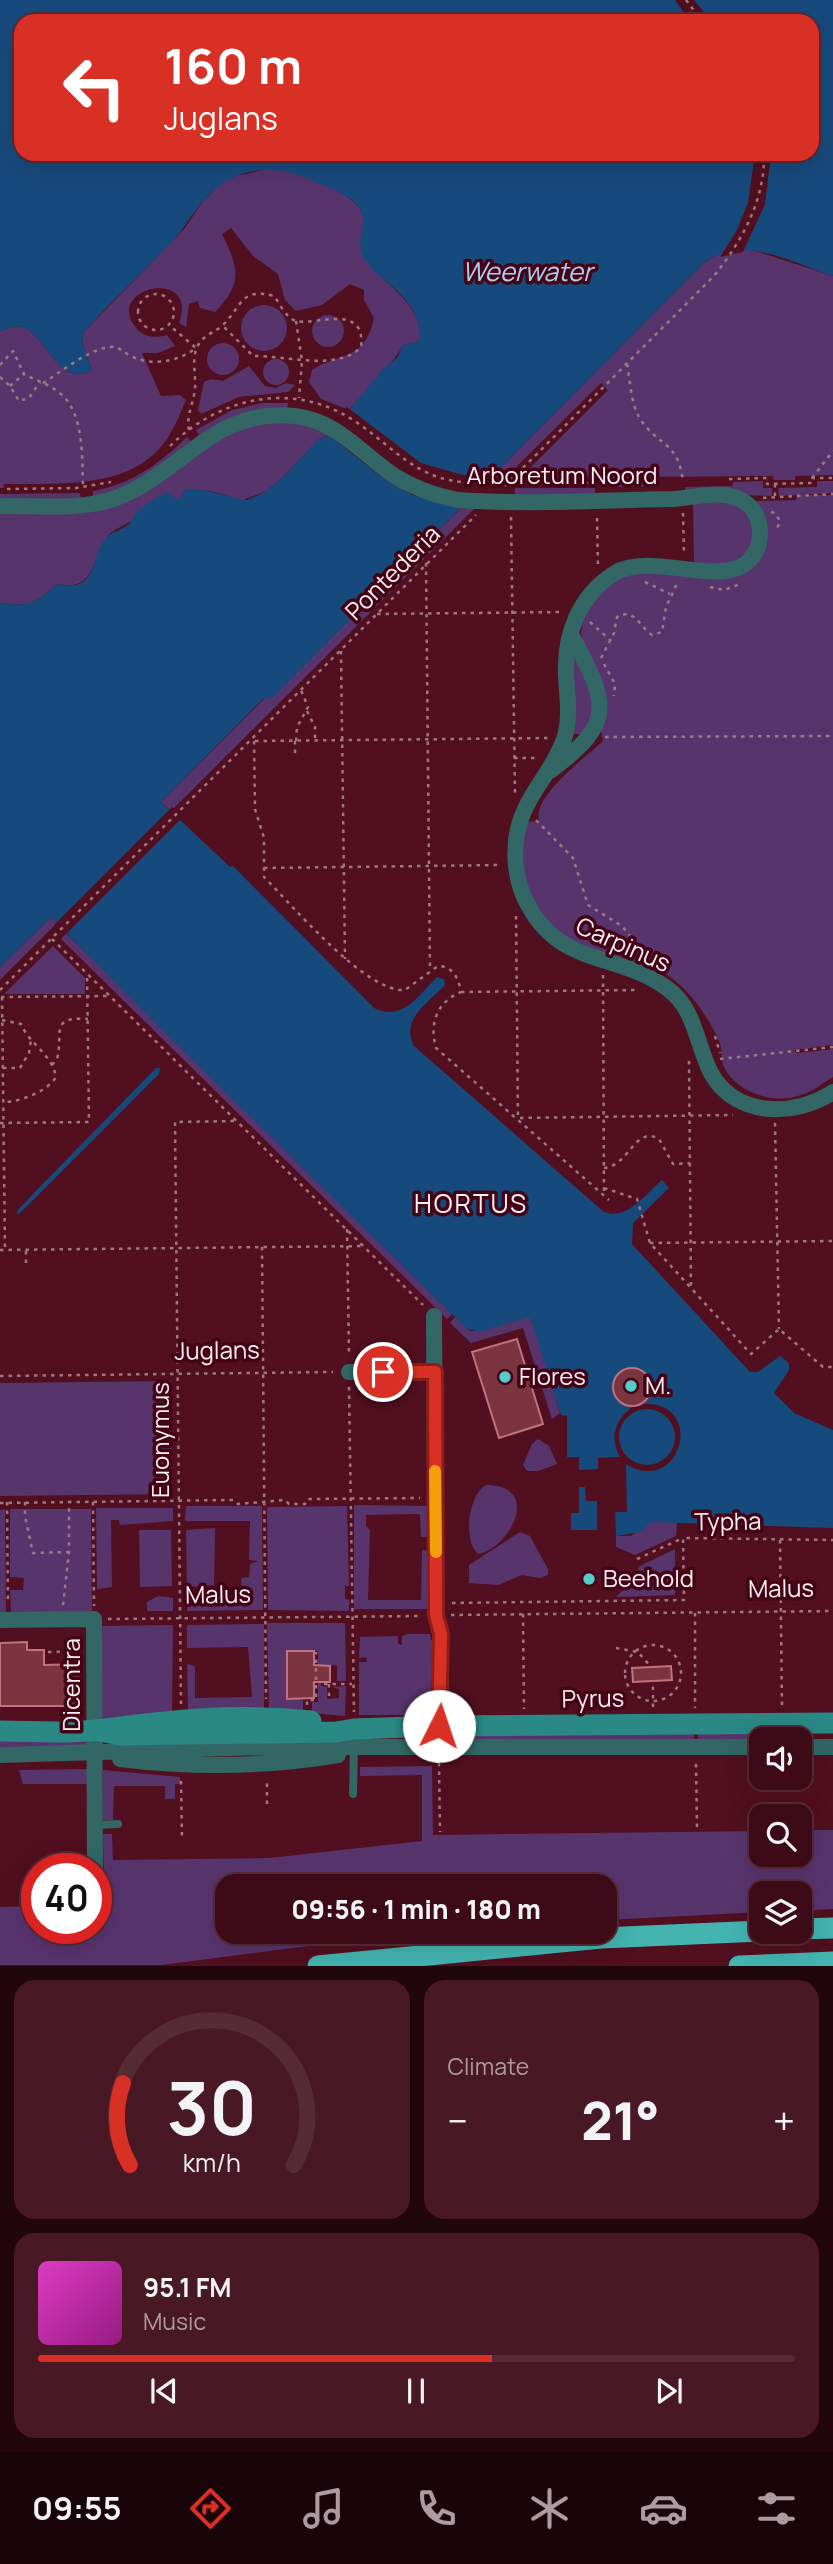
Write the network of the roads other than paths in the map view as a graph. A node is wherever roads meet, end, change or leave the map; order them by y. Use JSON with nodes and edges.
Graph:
{"nodes":[{"id":1,"x":0,"y":506,"type":"edge"},
{"id":2,"x":754,"y":510,"type":"joint"},
{"id":3,"x":571,"y":634,"type":"junction"},
{"id":4,"x":548,"y":773,"type":"junction"},
{"id":5,"x":833,"y":1091,"type":"edge"},
{"id":6,"x":434,"y":1316,"type":"road end"},
{"id":7,"x":349,"y":1372,"type":"road end"},
{"id":8,"x":435,"y":1372,"type":"junction"},
{"id":9,"x":4,"y":1620,"type":"edge"},
{"id":10,"x":833,"y":1723,"type":"edge"},
{"id":11,"x":441,"y":1726,"type":"junction"},
{"id":12,"x":94,"y":1730,"type":"junction"},
{"id":13,"x":0,"y":1731,"type":"edge"},
{"id":14,"x":354,"y":1739,"type":"junction"},
{"id":15,"x":749,"y":1747,"type":"edge"},
{"id":16,"x":812,"y":1747,"type":"edge"},
{"id":17,"x":833,"y":1747,"type":"edge"},
{"id":18,"x":95,"y":1754,"type":"junction"},
{"id":19,"x":0,"y":1755,"type":"edge"},
{"id":20,"x":353,"y":1794,"type":"dead end"},
{"id":21,"x":118,"y":1824,"type":"dead end"},
{"id":22,"x":95,"y":1825,"type":"junction"},
{"id":23,"x":95,"y":1853,"type":"edge"},
{"id":24,"x":833,"y":1928,"type":"edge"},
{"id":25,"x":812,"y":1929,"type":"edge"},
{"id":26,"x":749,"y":1932,"type":"edge"},
{"id":27,"x":833,"y":1962,"type":"edge"},
{"id":28,"x":318,"y":1965,"type":"edge"},
{"id":29,"x":739,"y":1965,"type":"edge"}],
"edges":[{"from":1,"to":2,"type":"street","name":"Arboretum Noord"},
{"from":2,"to":3,"type":"street","name":"Carpinus"},
{"from":3,"to":4,"type":"street","name":"Carpinus"},
{"from":3,"to":4,"type":"street","name":"Carpinus"},
{"from":4,"to":5,"type":"street","name":"Carpinus"},
{"from":6,"to":8,"type":"street"},
{"from":7,"to":8,"type":"street"},
{"from":8,"to":11,"type":"street"},
{"from":9,"to":12,"type":"street","name":"Dicentra"},
{"from":10,"to":11,"type":"street","name":"Pyrus"},
{"from":11,"to":14,"type":"street","name":"Pyrus"},
{"from":12,"to":13,"type":"street","name":"Pyrus"},
{"from":12,"to":14,"type":"street","name":"Pyrus"},
{"from":12,"to":18,"type":"street","name":"Dicentra"},
{"from":14,"to":15,"type":"street","name":"Pyrus"},
{"from":14,"to":18,"type":"street","name":"Pyrus"},
{"from":14,"to":20,"type":"lane"},
{"from":16,"to":17,"type":"street"},
{"from":18,"to":19,"type":"street","name":"Pyrus"},
{"from":18,"to":22,"type":"street","name":"Dicentra"},
{"from":21,"to":22,"type":"lane"},
{"from":22,"to":23,"type":"street","name":"Dicentra"},
{"from":24,"to":25,"type":"highway"},
{"from":26,"to":28,"type":"highway"},
{"from":27,"to":29,"type":"highway"}]}
